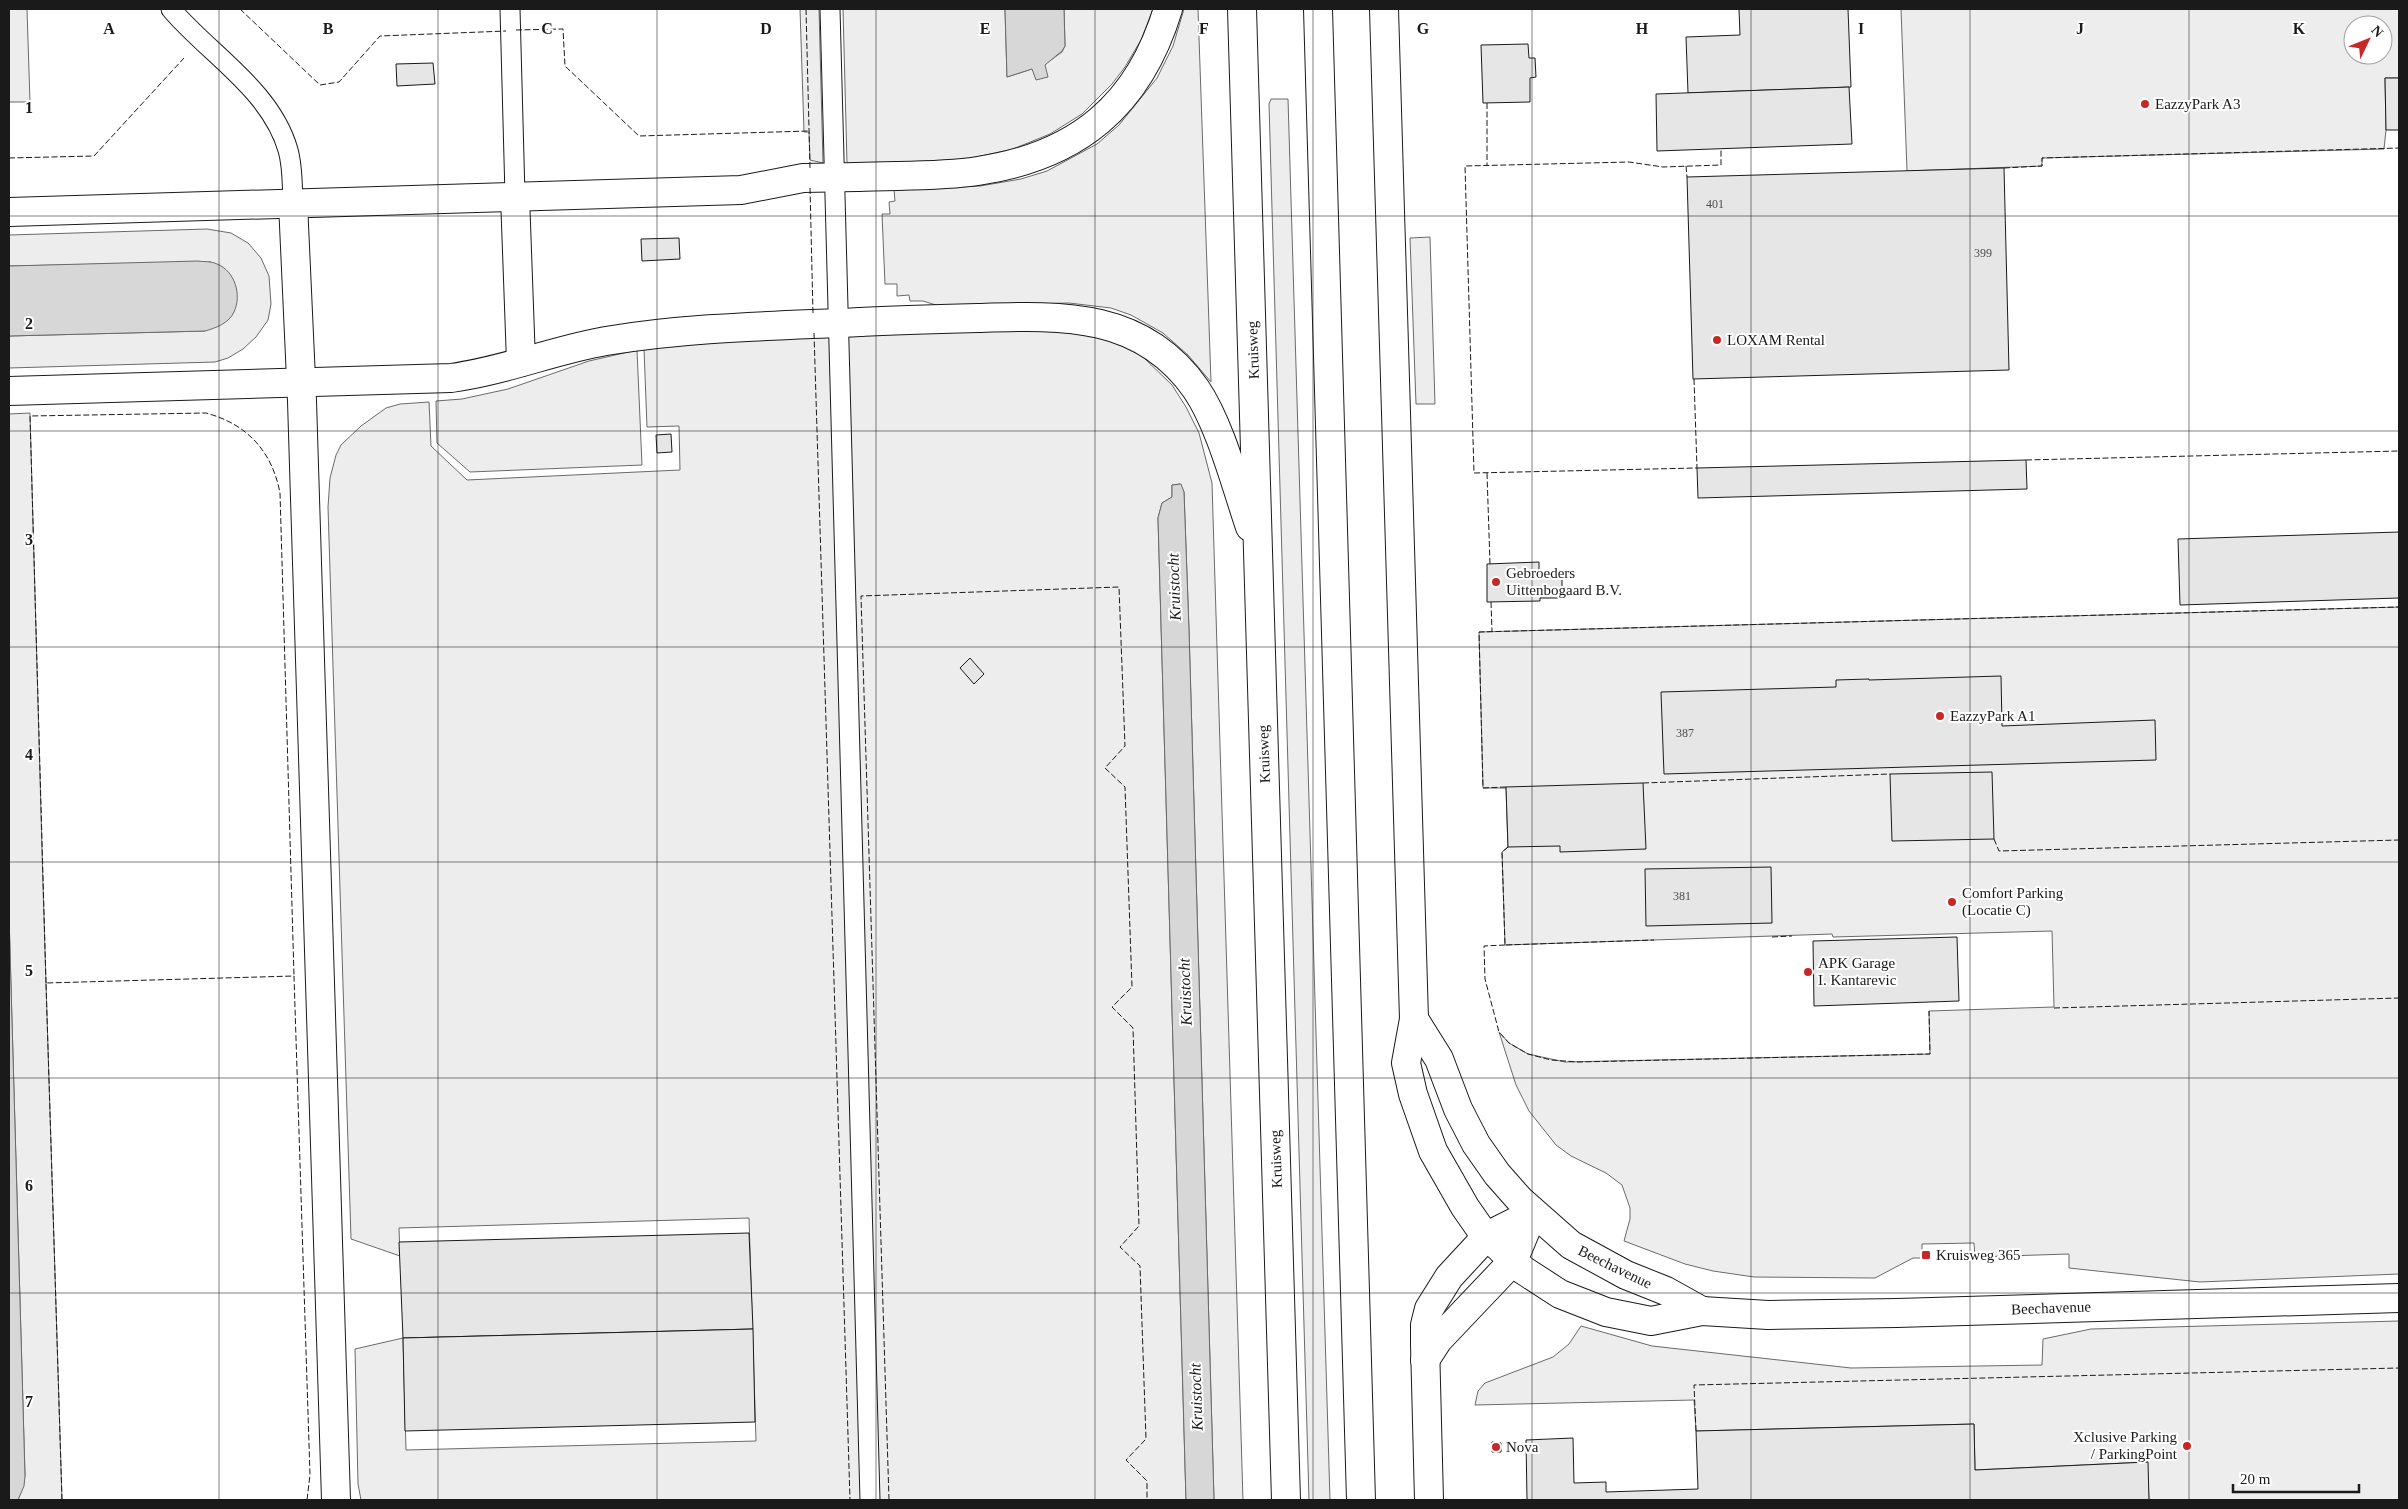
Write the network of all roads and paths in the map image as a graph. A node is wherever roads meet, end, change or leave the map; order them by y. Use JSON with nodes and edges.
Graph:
{"nodes":[{"id":1,"x":171,"y":9,"type":"edge"},
{"id":2,"x":510,"y":9,"type":"edge"},
{"id":3,"x":830,"y":9,"type":"edge"},
{"id":4,"x":1168,"y":9,"type":"edge"},
{"id":5,"x":1242,"y":9,"type":"edge"},
{"id":6,"x":1318,"y":9,"type":"edge"},
{"id":7,"x":1384,"y":9,"type":"edge"},
{"id":8,"x":846,"y":177,"type":"junction"},
{"id":9,"x":515,"y":196,"type":"junction"},
{"id":10,"x":293,"y":203,"type":"junction"},
{"id":11,"x":9,"y":212,"type":"edge"},
{"id":12,"x":849,"y":322,"type":"junction"},
{"id":13,"x":521,"y":362,"type":"junction"},
{"id":14,"x":302,"y":382,"type":"junction"},
{"id":15,"x":9,"y":391,"type":"edge"},
{"id":16,"x":1258,"y":549,"type":"junction"},
{"id":17,"x":1414,"y":1019,"type":"junction"},
{"id":18,"x":1533,"y":1214,"type":"junction"},
{"id":19,"x":1487,"y":1236,"type":"junction"},
{"id":20,"x":1512,"y":1261,"type":"junction"},
{"id":21,"x":2399,"y":1298,"type":"edge"},
{"id":22,"x":1702,"y":1311,"type":"junction"},
{"id":23,"x":1425,"y":1360,"type":"junction"},
{"id":24,"x":336,"y":1500,"type":"edge"},
{"id":25,"x":870,"y":1500,"type":"edge"},
{"id":26,"x":1286,"y":1500,"type":"edge"},
{"id":27,"x":1361,"y":1500,"type":"edge"},
{"id":28,"x":1429,"y":1500,"type":"edge"}],
"edges":[{"from":1,"to":10,"type":"lane"},
{"from":2,"to":9,"type":"lane"},
{"from":3,"to":8,"type":"lane"},
{"from":4,"to":8,"type":"main road"},
{"from":5,"to":16,"type":"main road","name":"Kruisweg"},
{"from":6,"to":27,"type":"main road"},
{"from":7,"to":17,"type":"main road"},
{"from":8,"to":9,"type":"main road"},
{"from":8,"to":12,"type":"lane"},
{"from":9,"to":10,"type":"main road"},
{"from":9,"to":13,"type":"main road"},
{"from":10,"to":11,"type":"main road"},
{"from":10,"to":14,"type":"main road"},
{"from":12,"to":13,"type":"main road"},
{"from":12,"to":16,"type":"main road"},
{"from":12,"to":25,"type":"lane"},
{"from":13,"to":14,"type":"main road"},
{"from":14,"to":15,"type":"main road"},
{"from":14,"to":24,"type":"main road"},
{"from":16,"to":26,"type":"main road","name":"Kruisweg"},
{"from":17,"to":18,"type":"main road"},
{"from":17,"to":19,"type":"main road"},
{"from":18,"to":19,"type":"main road"},
{"from":18,"to":20,"type":"main road"},
{"from":18,"to":22,"type":"main road","name":"Beechavenue"},
{"from":19,"to":20,"type":"main road","name":"Beechavenue"},
{"from":19,"to":23,"type":"main road"},
{"from":20,"to":22,"type":"main road","name":"Beechavenue"},
{"from":20,"to":23,"type":"main road"},
{"from":21,"to":22,"type":"main road","name":"Beechavenue"},
{"from":23,"to":28,"type":"main road"}]}
